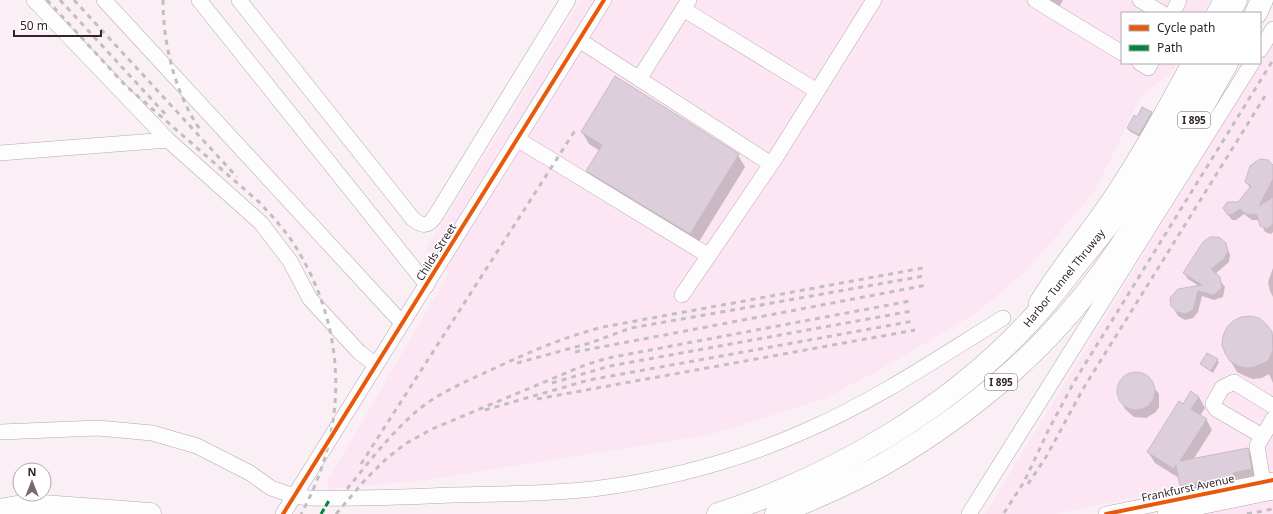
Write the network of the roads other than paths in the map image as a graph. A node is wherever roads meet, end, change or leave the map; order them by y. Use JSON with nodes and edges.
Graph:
{"nodes":[{"id":1,"x":34,"y":0,"type":"edge"},
{"id":2,"x":104,"y":0,"type":"edge"},
{"id":3,"x":199,"y":0,"type":"edge"},
{"id":4,"x":239,"y":0,"type":"edge"},
{"id":5,"x":568,"y":0,"type":"edge"},
{"id":6,"x":604,"y":0,"type":"edge"},
{"id":7,"x":874,"y":0,"type":"edge"},
{"id":8,"x":1035,"y":0,"type":"edge"},
{"id":9,"x":1140,"y":0,"type":"edge"},
{"id":10,"x":1179,"y":0,"type":"edge"},
{"id":11,"x":1221,"y":0,"type":"edge"},
{"id":12,"x":1236,"y":0,"type":"edge"},
{"id":13,"x":1262,"y":0,"type":"edge"},
{"id":14,"x":686,"y":5,"type":"edge"},
{"id":15,"x":1160,"y":12,"type":"edge"},
{"id":16,"x":1173,"y":12,"type":"edge"},
{"id":17,"x":1215,"y":12,"type":"edge"},
{"id":18,"x":1230,"y":12,"type":"edge"},
{"id":19,"x":1256,"y":12,"type":"edge"},
{"id":20,"x":1273,"y":29,"type":"edge"},
{"id":21,"x":580,"y":40,"type":"junction"},
{"id":22,"x":1261,"y":48,"type":"edge"},
{"id":23,"x":1121,"y":52,"type":"edge"},
{"id":24,"x":1142,"y":64,"type":"edge"},
{"id":25,"x":1150,"y":64,"type":"edge"},
{"id":26,"x":1188,"y":64,"type":"edge"},
{"id":27,"x":1203,"y":64,"type":"edge"},
{"id":28,"x":1226,"y":64,"type":"edge"},
{"id":29,"x":1251,"y":64,"type":"edge"},
{"id":30,"x":639,"y":79,"type":"junction"},
{"id":31,"x":817,"y":91,"type":"junction"},
{"id":32,"x":517,"y":139,"type":"junction"},
{"id":33,"x":168,"y":140,"type":"junction"},
{"id":34,"x":0,"y":153,"type":"edge"},
{"id":35,"x":771,"y":164,"type":"junction"},
{"id":36,"x":1154,"y":173,"type":"junction"},
{"id":37,"x":709,"y":256,"type":"junction"},
{"id":38,"x":427,"y":285,"type":"junction"},
{"id":39,"x":682,"y":295,"type":"dead end"},
{"id":40,"x":402,"y":322,"type":"junction"},
{"id":41,"x":1010,"y":326,"type":"junction"},
{"id":42,"x":376,"y":365,"type":"junction"},
{"id":43,"x":1273,"y":406,"type":"edge"},
{"id":44,"x":1273,"y":419,"type":"edge"},
{"id":45,"x":0,"y":432,"type":"edge"},
{"id":46,"x":1262,"y":436,"type":"junction"},
{"id":47,"x":1270,"y":485,"type":"edge"},
{"id":48,"x":294,"y":496,"type":"junction"},
{"id":49,"x":0,"y":510,"type":"edge"},
{"id":50,"x":150,"y":514,"type":"edge"},
{"id":51,"x":283,"y":514,"type":"edge"},
{"id":52,"x":718,"y":514,"type":"edge"},
{"id":53,"x":776,"y":514,"type":"edge"},
{"id":54,"x":969,"y":514,"type":"edge"},
{"id":55,"x":1106,"y":514,"type":"edge"},
{"id":56,"x":1165,"y":514,"type":"edge"}],
"edges":[{"from":1,"to":33,"type":"street"},
{"from":2,"to":40,"type":"street"},
{"from":3,"to":38,"type":"street"},
{"from":4,"to":5,"type":"street"},
{"from":6,"to":21,"type":"street","name":"Childs Street"},
{"from":7,"to":31,"type":"street"},
{"from":8,"to":23,"type":"street"},
{"from":9,"to":15,"type":"street"},
{"from":10,"to":16,"type":"street"},
{"from":11,"to":17,"type":"street"},
{"from":12,"to":18,"type":"highway"},
{"from":13,"to":19,"type":"highway"},
{"from":14,"to":30,"type":"street"},
{"from":14,"to":31,"type":"street"},
{"from":20,"to":22,"type":"street"},
{"from":21,"to":30,"type":"street"},
{"from":21,"to":32,"type":"street","name":"Childs Street"},
{"from":24,"to":25,"type":"street"},
{"from":26,"to":36,"type":"street"},
{"from":27,"to":36,"type":"highway","name":"Harbor Tunnel Thruway","number":"I 895"},
{"from":28,"to":36,"type":"highway","name":"Harbor Tunnel Thruway","number":"I 895"},
{"from":29,"to":36,"type":"street"},
{"from":30,"to":35,"type":"street"},
{"from":31,"to":35,"type":"street"},
{"from":32,"to":37,"type":"street"},
{"from":32,"to":38,"type":"street","name":"Childs Street"},
{"from":33,"to":34,"type":"street"},
{"from":33,"to":42,"type":"street"},
{"from":35,"to":37,"type":"street"},
{"from":36,"to":41,"type":"highway","name":"Harbor Tunnel Thruway","number":"I 895"},
{"from":36,"to":53,"type":"highway","name":"Harbor Tunnel Thruway","number":"I 895"},
{"from":36,"to":54,"type":"street"},
{"from":37,"to":39,"type":"street"},
{"from":38,"to":40,"type":"street","name":"Childs Street"},
{"from":40,"to":42,"type":"street","name":"Childs Street"},
{"from":41,"to":48,"type":"street"},
{"from":41,"to":52,"type":"highway","name":"Harbor Tunnel Thruway","number":"I 895"},
{"from":42,"to":48,"type":"street","name":"Childs Street"},
{"from":43,"to":46,"type":"street"},
{"from":44,"to":46,"type":"street"},
{"from":45,"to":48,"type":"street"},
{"from":46,"to":47,"type":"street"},
{"from":47,"to":55,"type":"street","name":"Frankfurst Avenue"},
{"from":47,"to":56,"type":"street","name":"Frankfurst Avenue"},
{"from":48,"to":51,"type":"street","name":"Childs Street"},
{"from":49,"to":50,"type":"highway"}]}
